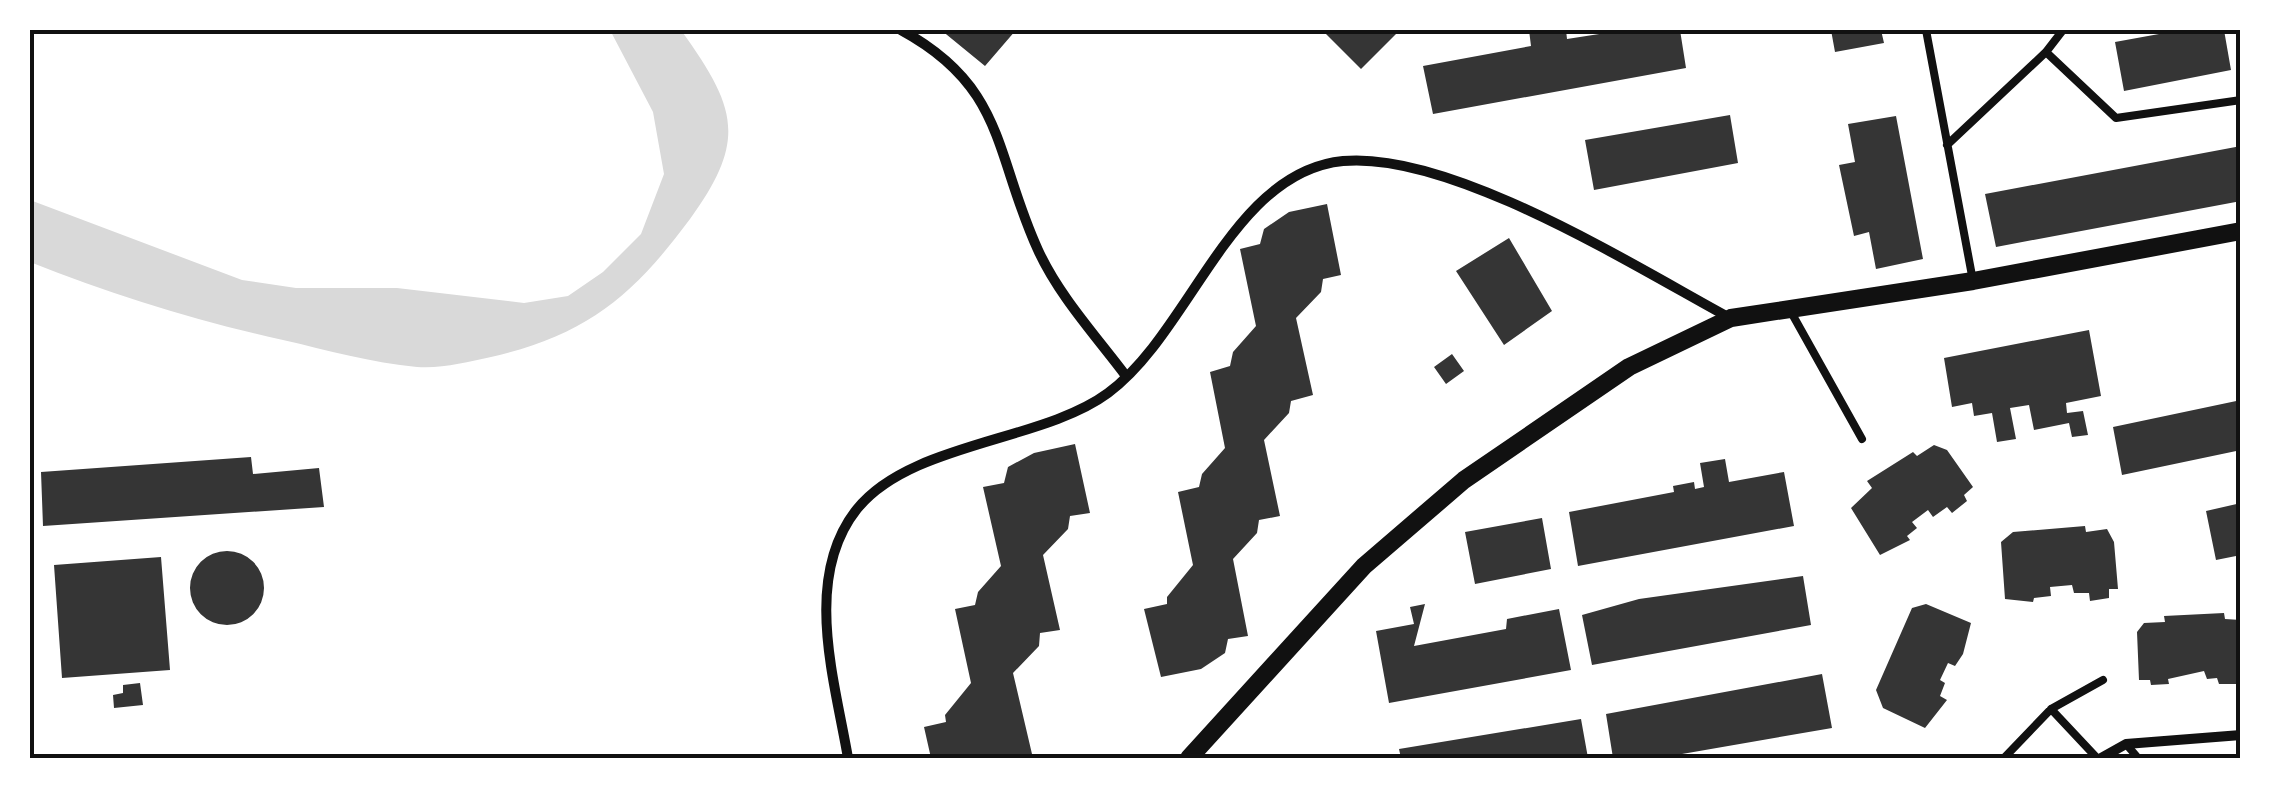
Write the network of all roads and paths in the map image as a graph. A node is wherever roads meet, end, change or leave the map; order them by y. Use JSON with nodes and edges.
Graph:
{"nodes":[{"id":1,"x":901,"y":30,"type":"edge"},
{"id":2,"x":1926,"y":30,"type":"edge"},
{"id":3,"x":2063,"y":30,"type":"edge"},
{"id":4,"x":2046,"y":52,"type":"junction"},
{"id":5,"x":2241,"y":100,"type":"edge"},
{"id":6,"x":1948,"y":145,"type":"junction"},
{"id":7,"x":2241,"y":232,"type":"edge"},
{"id":8,"x":1973,"y":281,"type":"junction"},
{"id":9,"x":1790,"y":309,"type":"junction"},
{"id":10,"x":1731,"y":318,"type":"junction"},
{"id":11,"x":1126,"y":376,"type":"junction"},
{"id":12,"x":1862,"y":438,"type":"dead end"},
{"id":13,"x":2103,"y":680,"type":"dead end"},
{"id":14,"x":2051,"y":709,"type":"junction"},
{"id":15,"x":2241,"y":736,"type":"edge"},
{"id":16,"x":2126,"y":744,"type":"junction"},
{"id":17,"x":848,"y":758,"type":"edge"},
{"id":18,"x":1189,"y":758,"type":"edge"},
{"id":19,"x":2004,"y":758,"type":"edge"},
{"id":20,"x":2099,"y":758,"type":"edge"},
{"id":21,"x":2138,"y":758,"type":"edge"}],
"edges":[{"from":1,"to":11,"type":"street"},
{"from":2,"to":6,"type":"lane"},
{"from":3,"to":4,"type":"lane"},
{"from":4,"to":5,"type":"lane"},
{"from":4,"to":6,"type":"lane"},
{"from":6,"to":8,"type":"lane"},
{"from":7,"to":8,"type":"street"},
{"from":8,"to":9,"type":"street"},
{"from":9,"to":10,"type":"street"},
{"from":9,"to":12,"type":"lane"},
{"from":10,"to":11,"type":"street"},
{"from":10,"to":18,"type":"street"},
{"from":11,"to":17,"type":"street"},
{"from":13,"to":14,"type":"lane"},
{"from":14,"to":19,"type":"lane"},
{"from":14,"to":20,"type":"lane"},
{"from":15,"to":16,"type":"street"},
{"from":16,"to":20,"type":"street"},
{"from":16,"to":21,"type":"lane"}]}
